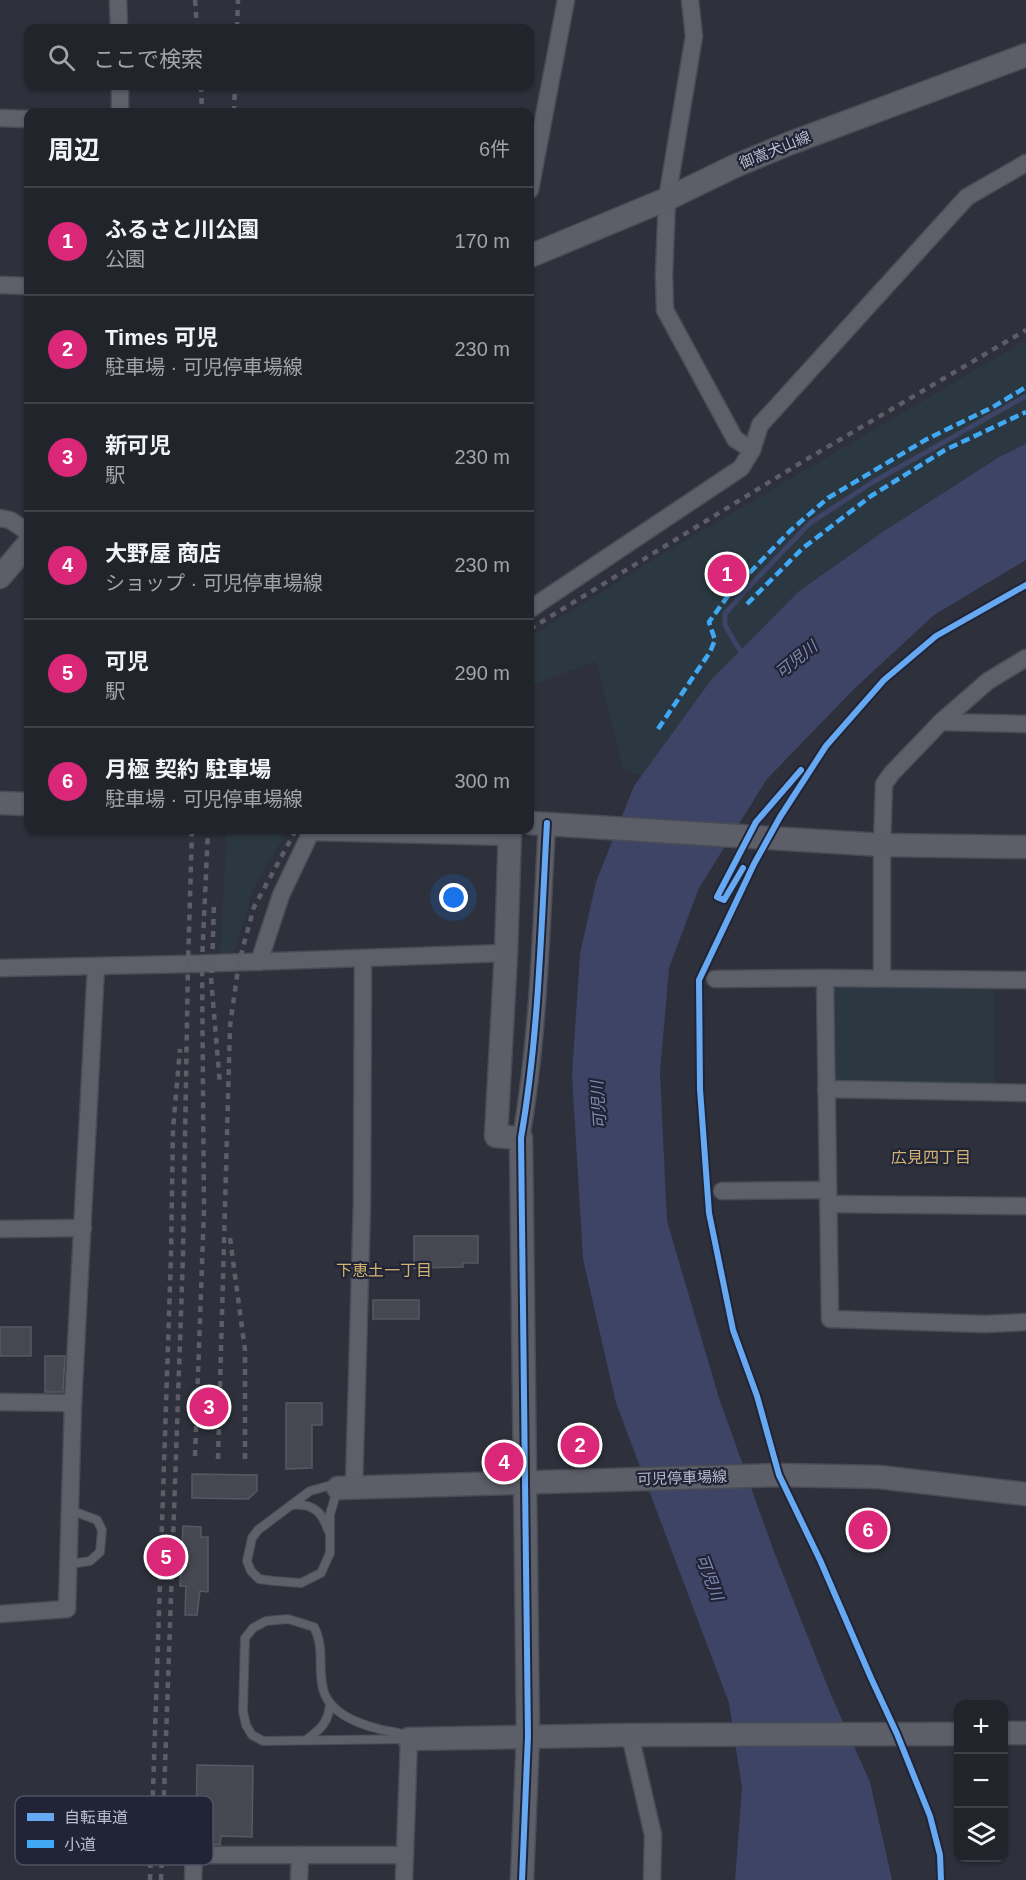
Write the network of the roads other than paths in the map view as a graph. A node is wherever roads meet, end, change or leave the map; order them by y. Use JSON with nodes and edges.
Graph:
{"nodes":[{"id":1,"x":118,"y":0,"type":"edge"},
{"id":2,"x":566,"y":0,"type":"edge"},
{"id":3,"x":694,"y":0,"type":"edge"},
{"id":4,"x":119,"y":24,"type":"edge"},
{"id":5,"x":1026,"y":55,"type":"edge"},
{"id":6,"x":120,"y":90,"type":"edge"},
{"id":7,"x":120,"y":108,"type":"edge"},
{"id":8,"x":0,"y":118,"type":"edge"},
{"id":9,"x":24,"y":119,"type":"edge"},
{"id":10,"x":1026,"y":163,"type":"edge"},
{"id":11,"x":534,"y":169,"type":"edge"},
{"id":12,"x":667,"y":199,"type":"junction"},
{"id":13,"x":534,"y":254,"type":"edge"},
{"id":14,"x":0,"y":285,"type":"edge"},
{"id":15,"x":24,"y":286,"type":"edge"},
{"id":16,"x":752,"y":450,"type":"junction"},
{"id":17,"x":0,"y":518,"type":"edge"},
{"id":18,"x":24,"y":529,"type":"edge"},
{"id":19,"x":24,"y":549,"type":"edge"},
{"id":20,"x":0,"y":577,"type":"edge"},
{"id":21,"x":534,"y":606,"type":"edge"},
{"id":22,"x":1026,"y":658,"type":"edge"},
{"id":23,"x":941,"y":722,"type":"junction"},
{"id":24,"x":1026,"y":724,"type":"edge"},
{"id":25,"x":0,"y":803,"type":"edge"},
{"id":26,"x":24,"y":804,"type":"edge"},
{"id":27,"x":538,"y":823,"type":"edge"},
{"id":28,"x":310,"y":834,"type":"edge"},
{"id":29,"x":510,"y":834,"type":"edge"},
{"id":30,"x":882,"y":845,"type":"junction"},
{"id":31,"x":1026,"y":847,"type":"edge"},
{"id":32,"x":506,"y":953,"type":"junction"},
{"id":33,"x":363,"y":959,"type":"junction"},
{"id":34,"x":259,"y":962,"type":"junction"},
{"id":35,"x":96,"y":966,"type":"junction"},
{"id":36,"x":0,"y":968,"type":"edge"},
{"id":37,"x":825,"y":978,"type":"junction"},
{"id":38,"x":882,"y":978,"type":"junction"},
{"id":39,"x":716,"y":979,"type":"dead end"},
{"id":40,"x":1026,"y":980,"type":"edge"},
{"id":41,"x":826,"y":1089,"type":"junction"},
{"id":42,"x":1026,"y":1093,"type":"edge"},
{"id":43,"x":521,"y":1138,"type":"junction"},
{"id":44,"x":722,"y":1191,"type":"dead end"},
{"id":45,"x":828,"y":1197,"type":"junction"},
{"id":46,"x":1026,"y":1206,"type":"edge"},
{"id":47,"x":83,"y":1228,"type":"junction"},
{"id":48,"x":0,"y":1229,"type":"edge"},
{"id":49,"x":1026,"y":1322,"type":"edge"},
{"id":50,"x":0,"y":1402,"type":"edge"},
{"id":51,"x":73,"y":1403,"type":"junction"},
{"id":52,"x":526,"y":1482,"type":"junction"},
{"id":53,"x":346,"y":1488,"type":"junction"},
{"id":54,"x":1026,"y":1494,"type":"edge"},
{"id":55,"x":292,"y":1505,"type":"junction"},
{"id":56,"x":70,"y":1510,"type":"junction"},
{"id":57,"x":331,"y":1536,"type":"junction"},
{"id":58,"x":70,"y":1564,"type":"junction"},
{"id":59,"x":0,"y":1614,"type":"edge"},
{"id":60,"x":330,"y":1703,"type":"junction"},
{"id":61,"x":1008,"y":1733,"type":"edge"},
{"id":62,"x":1026,"y":1733,"type":"edge"},
{"id":63,"x":954,"y":1734,"type":"edge"},
{"id":64,"x":630,"y":1735,"type":"junction"},
{"id":65,"x":528,"y":1736,"type":"junction"},
{"id":66,"x":409,"y":1739,"type":"junction"},
{"id":67,"x":305,"y":1741,"type":"junction"},
{"id":68,"x":213,"y":1855,"type":"edge"},
{"id":69,"x":300,"y":1855,"type":"junction"},
{"id":70,"x":405,"y":1855,"type":"junction"},
{"id":71,"x":299,"y":1880,"type":"edge"},
{"id":72,"x":404,"y":1880,"type":"edge"},
{"id":73,"x":522,"y":1880,"type":"edge"},
{"id":74,"x":652,"y":1880,"type":"edge"}],
"edges":[{"from":1,"to":4,"type":"street"},
{"from":2,"to":11,"type":"street"},
{"from":3,"to":12,"type":"street"},
{"from":5,"to":12,"type":"street","name":"御嵩犬山線"},
{"from":6,"to":7,"type":"street"},
{"from":8,"to":9,"type":"street"},
{"from":10,"to":16,"type":"street"},
{"from":12,"to":13,"type":"street","name":"御嵩犬山線"},
{"from":12,"to":16,"type":"street"},
{"from":14,"to":15,"type":"street"},
{"from":16,"to":21,"type":"street"},
{"from":17,"to":18,"type":"street"},
{"from":19,"to":20,"type":"street"},
{"from":22,"to":23,"type":"street"},
{"from":23,"to":24,"type":"street"},
{"from":23,"to":30,"type":"street"},
{"from":25,"to":26,"type":"street"},
{"from":27,"to":30,"type":"street"},
{"from":27,"to":43,"type":"street"},
{"from":28,"to":34,"type":"street"},
{"from":29,"to":32,"type":"street"},
{"from":30,"to":31,"type":"street"},
{"from":30,"to":38,"type":"street"},
{"from":32,"to":33,"type":"street"},
{"from":32,"to":43,"type":"street"},
{"from":33,"to":34,"type":"street"},
{"from":33,"to":53,"type":"street"},
{"from":34,"to":35,"type":"street"},
{"from":35,"to":36,"type":"street"},
{"from":35,"to":47,"type":"street"},
{"from":37,"to":38,"type":"street"},
{"from":37,"to":39,"type":"street"},
{"from":37,"to":41,"type":"street"},
{"from":38,"to":40,"type":"street"},
{"from":41,"to":42,"type":"street"},
{"from":41,"to":45,"type":"street"},
{"from":43,"to":52,"type":"street"},
{"from":44,"to":45,"type":"street"},
{"from":45,"to":46,"type":"street"},
{"from":45,"to":49,"type":"street"},
{"from":47,"to":48,"type":"street"},
{"from":47,"to":51,"type":"street"},
{"from":50,"to":51,"type":"street"},
{"from":51,"to":56,"type":"street"},
{"from":52,"to":53,"type":"street","name":"可児停車場線"},
{"from":52,"to":54,"type":"street","name":"可児停車場線"},
{"from":52,"to":65,"type":"street"},
{"from":53,"to":55,"type":"lane"},
{"from":53,"to":57,"type":"lane"},
{"from":55,"to":57,"type":"lane"},
{"from":55,"to":57,"type":"lane"},
{"from":56,"to":58,"type":"street"},
{"from":56,"to":58,"type":"lane"},
{"from":58,"to":59,"type":"street"},
{"from":60,"to":66,"type":"lane"},
{"from":60,"to":67,"type":"lane"},
{"from":60,"to":67,"type":"lane"},
{"from":61,"to":62,"type":"street"},
{"from":63,"to":64,"type":"street"},
{"from":64,"to":65,"type":"street"},
{"from":64,"to":74,"type":"street"},
{"from":65,"to":66,"type":"street"},
{"from":65,"to":73,"type":"street"},
{"from":66,"to":67,"type":"lane"},
{"from":66,"to":70,"type":"street"},
{"from":68,"to":69,"type":"street"},
{"from":69,"to":70,"type":"street"},
{"from":69,"to":71,"type":"street"},
{"from":70,"to":72,"type":"street"}]}
